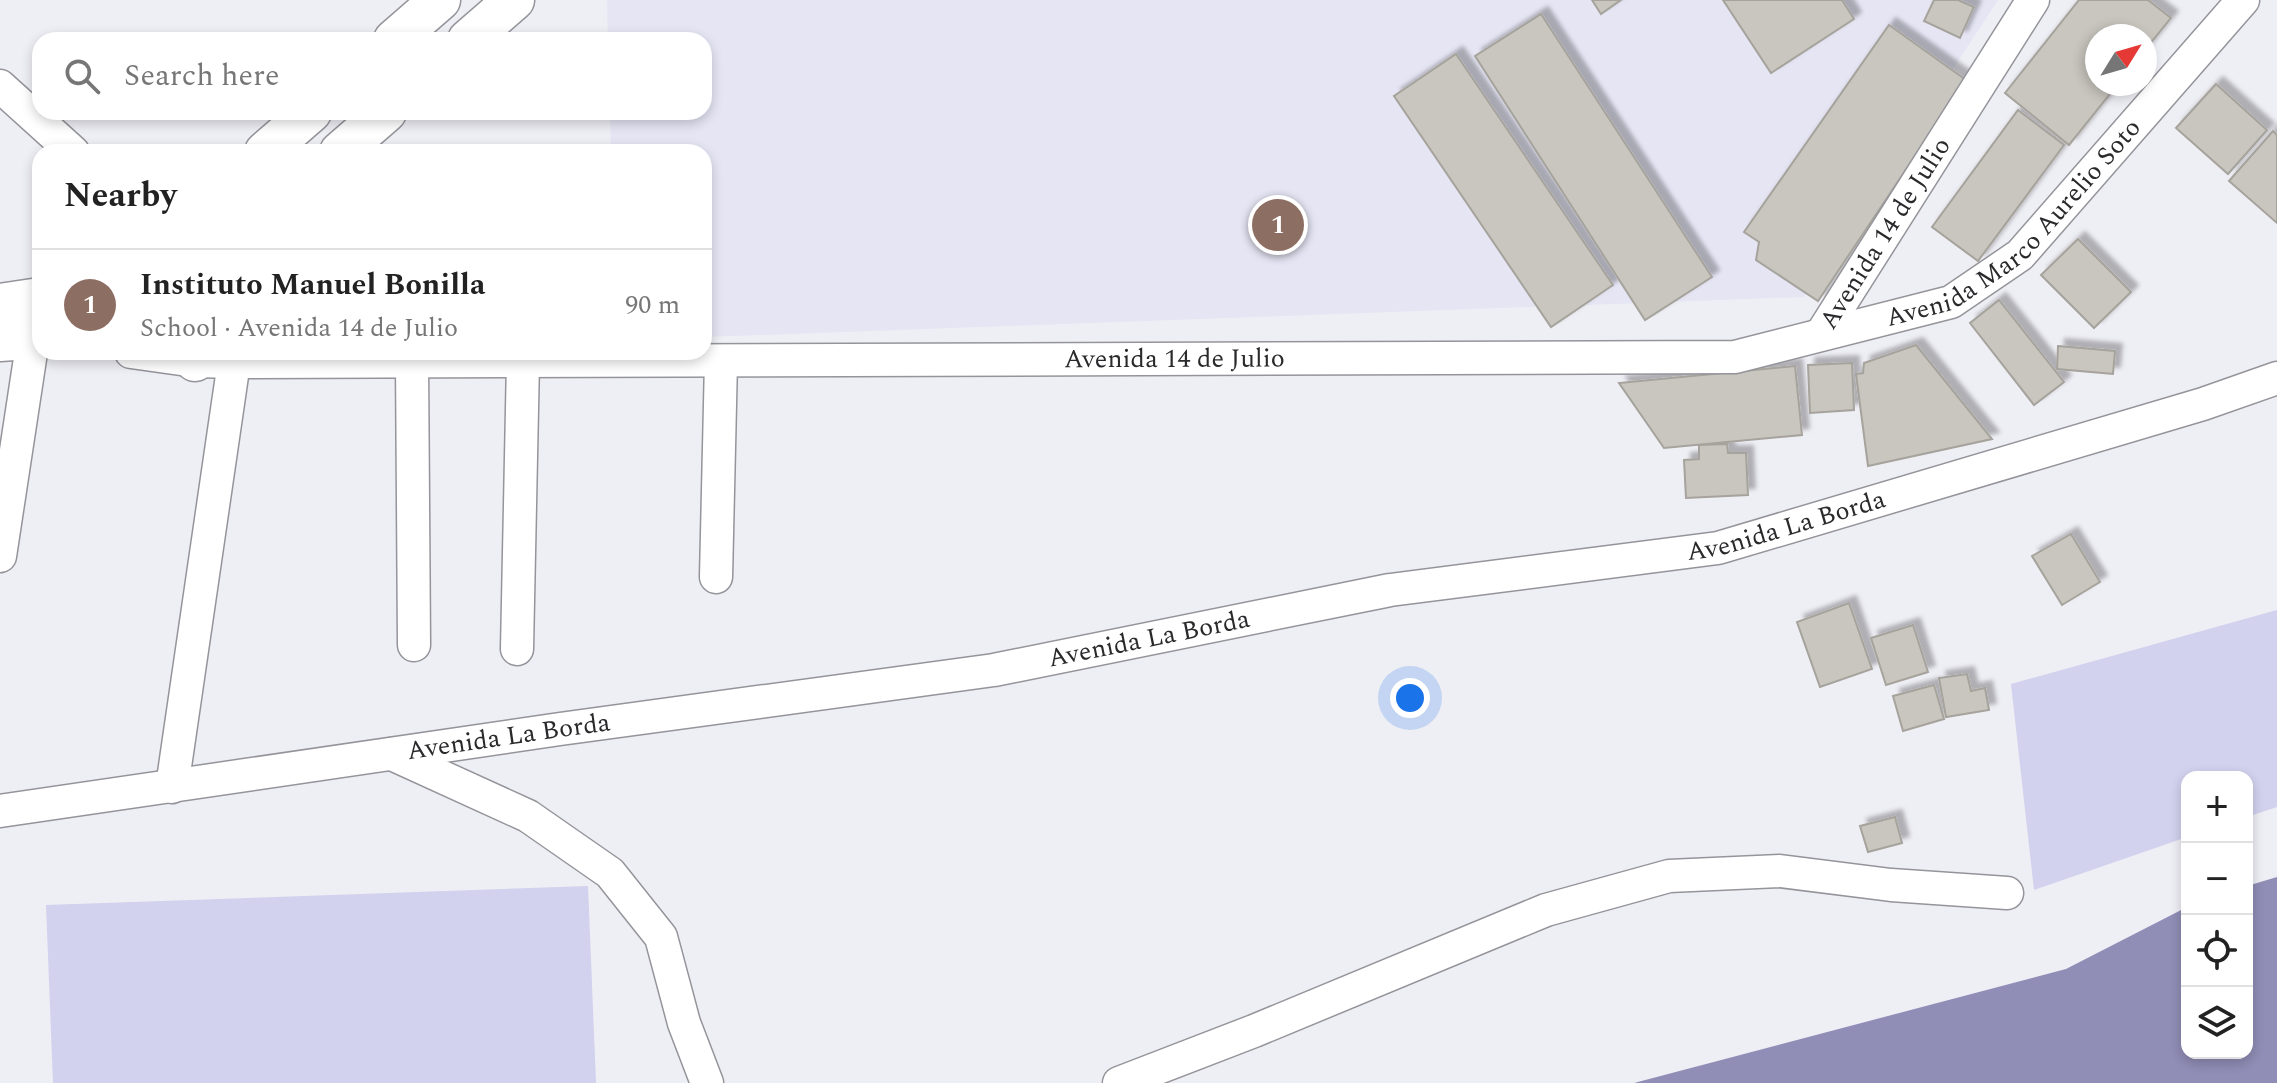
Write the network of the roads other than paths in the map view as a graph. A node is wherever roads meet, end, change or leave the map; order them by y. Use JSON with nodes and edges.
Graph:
{"nodes":[{"id":1,"x":440,"y":0,"type":"edge"},
{"id":2,"x":514,"y":0,"type":"edge"},
{"id":3,"x":2033,"y":0,"type":"edge"},
{"id":4,"x":2243,"y":0,"type":"edge"},
{"id":5,"x":403,"y":32,"type":"edge"},
{"id":6,"x":477,"y":32,"type":"edge"},
{"id":7,"x":0,"y":86,"type":"edge"},
{"id":8,"x":32,"y":115,"type":"edge"},
{"id":9,"x":38,"y":120,"type":"edge"},
{"id":10,"x":302,"y":120,"type":"edge"},
{"id":11,"x":377,"y":120,"type":"edge"},
{"id":12,"x":64,"y":144,"type":"edge"},
{"id":13,"x":274,"y":144,"type":"edge"},
{"id":14,"x":349,"y":144,"type":"edge"},
{"id":15,"x":23,"y":300,"type":"edge"},
{"id":16,"x":1822,"y":333,"type":"junction"},
{"id":17,"x":28,"y":339,"type":"edge"},
{"id":18,"x":220,"y":360,"type":"edge"},
{"id":19,"x":412,"y":361,"type":"junction"},
{"id":20,"x":523,"y":361,"type":"junction"},
{"id":21,"x":721,"y":361,"type":"junction"},
{"id":22,"x":234,"y":362,"type":"junction"},
{"id":23,"x":2277,"y":378,"type":"edge"},
{"id":24,"x":0,"y":556,"type":"edge"},
{"id":25,"x":716,"y":577,"type":"dead end"},
{"id":26,"x":414,"y":645,"type":"dead end"},
{"id":27,"x":517,"y":649,"type":"dead end"},
{"id":28,"x":392,"y":754,"type":"junction"},
{"id":29,"x":172,"y":787,"type":"junction"},
{"id":30,"x":0,"y":811,"type":"edge"},
{"id":31,"x":2007,"y":893,"type":"dead end"},
{"id":32,"x":707,"y":1083,"type":"edge"},
{"id":33,"x":1119,"y":1083,"type":"edge"}],
"edges":[{"from":1,"to":5,"type":"street"},
{"from":2,"to":6,"type":"street"},
{"from":3,"to":16,"type":"street","name":"Avenida 14 de Julio"},
{"from":4,"to":16,"type":"street","name":"Avenida Marco Aurelio Soto"},
{"from":7,"to":8,"type":"street"},
{"from":9,"to":12,"type":"street"},
{"from":10,"to":13,"type":"street"},
{"from":11,"to":14,"type":"street"},
{"from":15,"to":17,"type":"street"},
{"from":16,"to":21,"type":"street","name":"Avenida 14 de Julio"},
{"from":17,"to":24,"type":"street"},
{"from":18,"to":22,"type":"street","name":"Avenida 14 de Julio"},
{"from":19,"to":20,"type":"street","name":"Avenida 14 de Julio"},
{"from":19,"to":22,"type":"street","name":"Avenida 14 de Julio"},
{"from":19,"to":26,"type":"street"},
{"from":20,"to":21,"type":"street","name":"Avenida 14 de Julio"},
{"from":20,"to":27,"type":"street"},
{"from":21,"to":25,"type":"street"},
{"from":22,"to":29,"type":"street"},
{"from":23,"to":28,"type":"street","name":"Avenida La Borda"},
{"from":28,"to":29,"type":"street","name":"Avenida La Borda"},
{"from":28,"to":32,"type":"street"},
{"from":29,"to":30,"type":"street","name":"Avenida La Borda"},
{"from":31,"to":33,"type":"street"}]}
